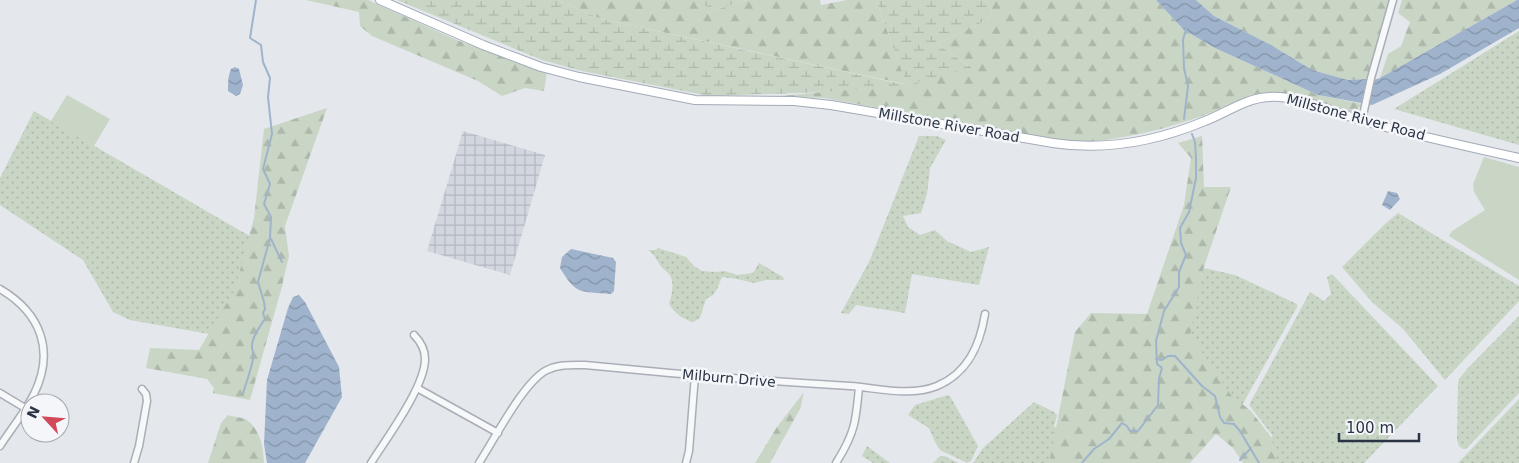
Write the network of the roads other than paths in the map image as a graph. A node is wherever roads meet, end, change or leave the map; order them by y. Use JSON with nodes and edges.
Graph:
{"nodes":[{"id":1,"x":380,"y":0,"type":"edge"},
{"id":2,"x":1393,"y":0,"type":"edge"},
{"id":3,"x":1362,"y":120,"type":"junction"},
{"id":4,"x":1519,"y":158,"type":"edge"},
{"id":5,"x":0,"y":289,"type":"edge"},
{"id":6,"x":985,"y":314,"type":"dead end"},
{"id":7,"x":414,"y":334,"type":"dead end"},
{"id":8,"x":695,"y":375,"type":"junction"},
{"id":9,"x":859,"y":387,"type":"junction"},
{"id":10,"x":417,"y":388,"type":"junction"},
{"id":11,"x":142,"y":389,"type":"dead end"},
{"id":12,"x":0,"y":393,"type":"edge"},
{"id":13,"x":34,"y":393,"type":"edge"},
{"id":14,"x":20,"y":405,"type":"edge"},
{"id":15,"x":20,"y":416,"type":"edge"},
{"id":16,"x":498,"y":433,"type":"junction"},
{"id":17,"x":0,"y":446,"type":"edge"},
{"id":18,"x":134,"y":463,"type":"edge"},
{"id":19,"x":371,"y":463,"type":"edge"},
{"id":20,"x":479,"y":463,"type":"edge"},
{"id":21,"x":686,"y":463,"type":"edge"},
{"id":22,"x":836,"y":463,"type":"edge"}],
"edges":[{"from":1,"to":3,"type":"main road","name":"Millstone River Road"},
{"from":2,"to":3,"type":"street"},
{"from":3,"to":4,"type":"main road","name":"Millstone River Road"},
{"from":5,"to":13,"type":"street"},
{"from":6,"to":9,"type":"street","name":"Milburn Drive"},
{"from":7,"to":10,"type":"street"},
{"from":8,"to":9,"type":"street","name":"Milburn Drive"},
{"from":8,"to":16,"type":"street","name":"Milburn Drive"},
{"from":8,"to":21,"type":"street"},
{"from":9,"to":22,"type":"street"},
{"from":10,"to":16,"type":"street"},
{"from":10,"to":19,"type":"street"},
{"from":11,"to":18,"type":"street"},
{"from":12,"to":14,"type":"street"},
{"from":15,"to":17,"type":"street"},
{"from":16,"to":20,"type":"street","name":"Milburn Drive"}]}
